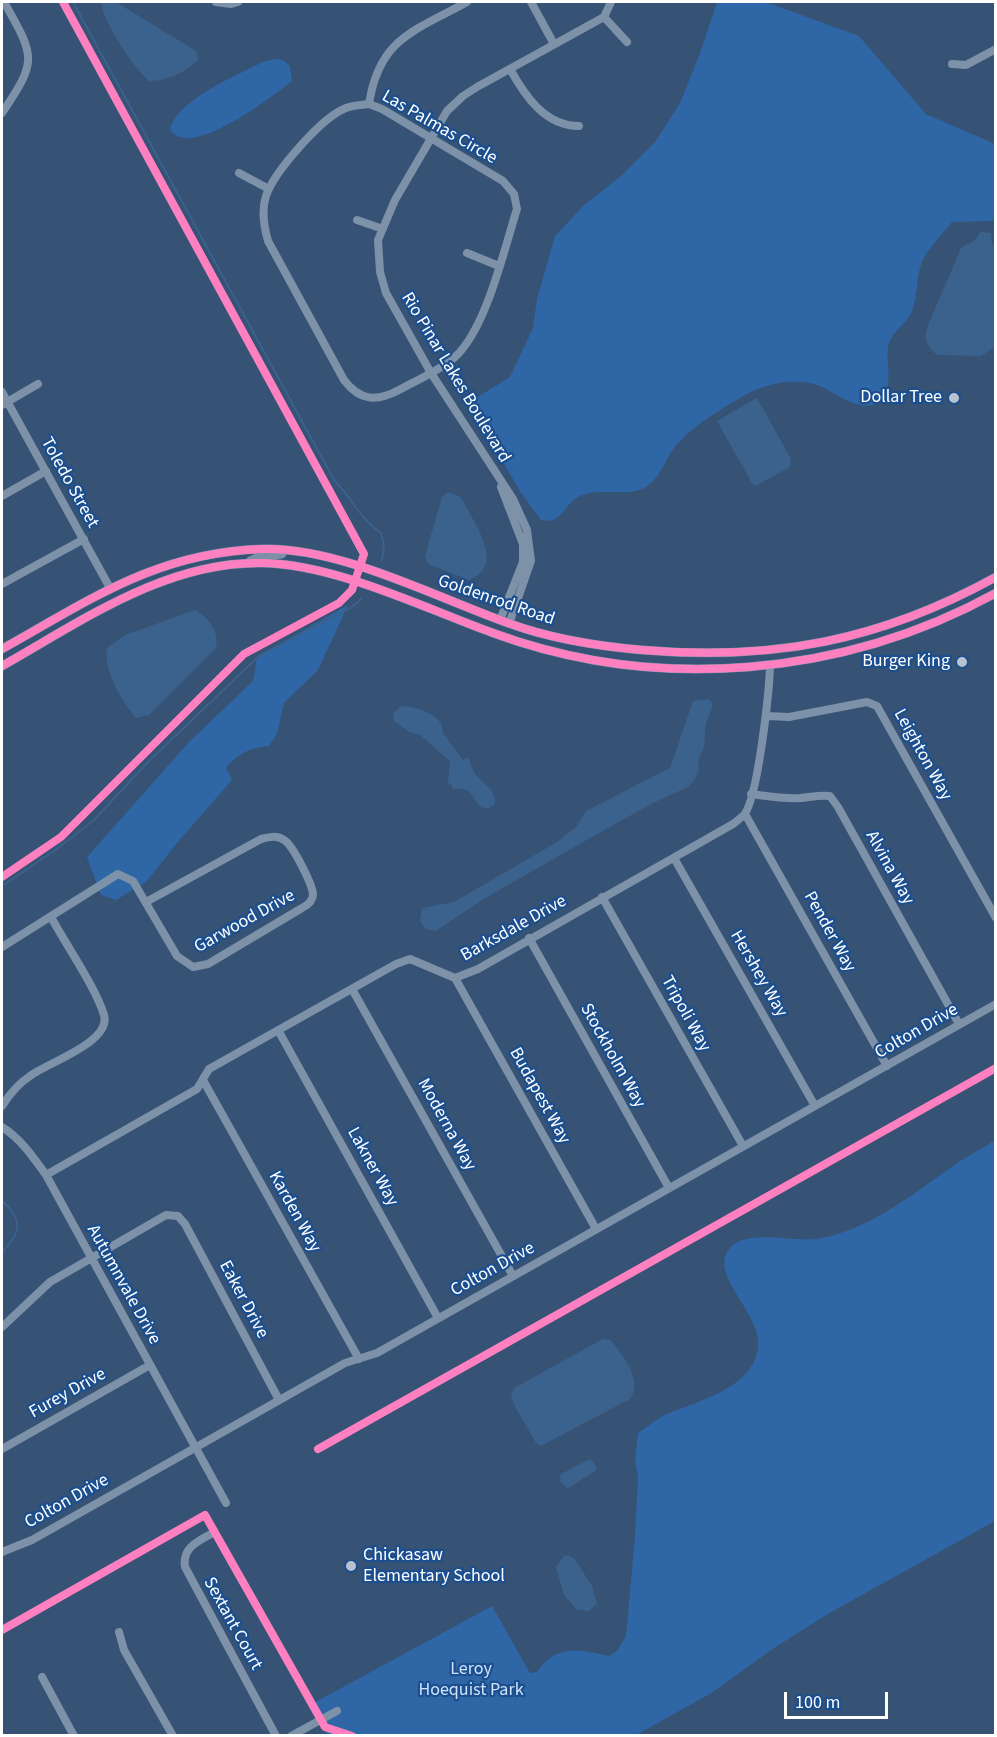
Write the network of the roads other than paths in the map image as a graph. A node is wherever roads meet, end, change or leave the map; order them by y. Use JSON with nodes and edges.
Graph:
{"nodes":[{"id":1,"x":4,"y":2,"type":"edge"},
{"id":2,"x":216,"y":2,"type":"edge"},
{"id":3,"x":238,"y":2,"type":"edge"},
{"id":4,"x":467,"y":2,"type":"edge"},
{"id":5,"x":531,"y":2,"type":"edge"},
{"id":6,"x":611,"y":2,"type":"edge"},
{"id":7,"x":604,"y":17,"type":"junction"},
{"id":8,"x":627,"y":42,"type":"dead end"},
{"id":9,"x":554,"y":44,"type":"junction"},
{"id":10,"x":996,"y":49,"type":"edge"},
{"id":11,"x":952,"y":64,"type":"dead end"},
{"id":12,"x":510,"y":69,"type":"junction"},
{"id":13,"x":369,"y":104,"type":"junction"},
{"id":14,"x":2,"y":113,"type":"edge"},
{"id":15,"x":579,"y":126,"type":"dead end"},
{"id":16,"x":429,"y":138,"type":"junction"},
{"id":17,"x":238,"y":172,"type":"dead end"},
{"id":18,"x":269,"y":189,"type":"junction"},
{"id":19,"x":357,"y":220,"type":"dead end"},
{"id":20,"x":382,"y":229,"type":"junction"},
{"id":21,"x":467,"y":253,"type":"dead end"},
{"id":22,"x":499,"y":266,"type":"junction"},
{"id":23,"x":430,"y":373,"type":"junction"},
{"id":24,"x":38,"y":384,"type":"dead end"},
{"id":25,"x":2,"y":392,"type":"edge"},
{"id":26,"x":4,"y":404,"type":"edge"},
{"id":27,"x":46,"y":471,"type":"junction"},
{"id":28,"x":2,"y":496,"type":"edge"},
{"id":29,"x":84,"y":539,"type":"junction"},
{"id":30,"x":290,"y":552,"type":"junction"},
{"id":31,"x":249,"y":564,"type":"junction"},
{"id":32,"x":996,"y":577,"type":"edge"},
{"id":33,"x":2,"y":584,"type":"edge"},
{"id":34,"x":110,"y":588,"type":"junction"},
{"id":35,"x":994,"y":595,"type":"edge"},
{"id":36,"x":465,"y":622,"type":"junction"},
{"id":37,"x":504,"y":622,"type":"junction"},
{"id":38,"x":539,"y":632,"type":"junction"},
{"id":39,"x":494,"y":633,"type":"junction"},
{"id":40,"x":812,"y":646,"type":"junction"},
{"id":41,"x":2,"y":650,"type":"edge"},
{"id":42,"x":752,"y":652,"type":"junction"},
{"id":43,"x":2,"y":666,"type":"edge"},
{"id":44,"x":770,"y":667,"type":"junction"},
{"id":45,"x":713,"y":670,"type":"junction"},
{"id":46,"x":767,"y":716,"type":"junction"},
{"id":47,"x":751,"y":794,"type":"junction"},
{"id":48,"x":746,"y":814,"type":"junction"},
{"id":49,"x":674,"y":858,"type":"junction"},
{"id":50,"x":602,"y":897,"type":"junction"},
{"id":51,"x":146,"y":902,"type":"junction"},
{"id":52,"x":51,"y":917,"type":"junction"},
{"id":53,"x":996,"y":918,"type":"edge"},
{"id":54,"x":529,"y":938,"type":"junction"},
{"id":55,"x":2,"y":947,"type":"edge"},
{"id":56,"x":456,"y":978,"type":"junction"},
{"id":57,"x":352,"y":989,"type":"junction"},
{"id":58,"x":996,"y":1004,"type":"edge"},
{"id":59,"x":959,"y":1024,"type":"junction"},
{"id":60,"x":278,"y":1030,"type":"junction"},
{"id":61,"x":887,"y":1066,"type":"junction"},
{"id":62,"x":203,"y":1080,"type":"junction"},
{"id":63,"x":2,"y":1106,"type":"edge"},
{"id":64,"x":815,"y":1106,"type":"junction"},
{"id":65,"x":2,"y":1127,"type":"edge"},
{"id":66,"x":743,"y":1146,"type":"junction"},
{"id":67,"x":46,"y":1175,"type":"junction"},
{"id":68,"x":669,"y":1188,"type":"junction"},
{"id":69,"x":596,"y":1229,"type":"junction"},
{"id":70,"x":91,"y":1257,"type":"junction"},
{"id":71,"x":513,"y":1276,"type":"junction"},
{"id":72,"x":438,"y":1318,"type":"junction"},
{"id":73,"x":2,"y":1327,"type":"edge"},
{"id":74,"x":359,"y":1359,"type":"junction"},
{"id":75,"x":150,"y":1365,"type":"junction"},
{"id":76,"x":279,"y":1400,"type":"junction"},
{"id":77,"x":206,"y":1442,"type":"junction"},
{"id":78,"x":197,"y":1447,"type":"junction"},
{"id":79,"x":2,"y":1449,"type":"edge"},
{"id":80,"x":208,"y":1467,"type":"junction"},
{"id":81,"x":226,"y":1503,"type":"dead end"},
{"id":82,"x":212,"y":1534,"type":"dead end"},
{"id":83,"x":2,"y":1552,"type":"edge"},
{"id":84,"x":119,"y":1632,"type":"dead end"},
{"id":85,"x":42,"y":1677,"type":"dead end"},
{"id":86,"x":338,"y":1711,"type":"dead end"},
{"id":87,"x":75,"y":1736,"type":"edge"},
{"id":88,"x":173,"y":1736,"type":"edge"},
{"id":89,"x":276,"y":1736,"type":"edge"},
{"id":90,"x":291,"y":1736,"type":"edge"}],
"edges":[{"from":1,"to":14,"type":"street"},
{"from":2,"to":3,"type":"street"},
{"from":4,"to":13,"type":"street"},
{"from":5,"to":9,"type":"street"},
{"from":6,"to":7,"type":"street"},
{"from":7,"to":8,"type":"street"},
{"from":7,"to":9,"type":"street","name":"Rio Pinar Lakes Boulevard"},
{"from":9,"to":12,"type":"street","name":"Rio Pinar Lakes Boulevard"},
{"from":10,"to":11,"type":"street"},
{"from":12,"to":15,"type":"street"},
{"from":12,"to":16,"type":"street","name":"Rio Pinar Lakes Boulevard"},
{"from":13,"to":16,"type":"street","name":"Las Palmas Circle"},
{"from":13,"to":18,"type":"street","name":"Las Palmas Circle"},
{"from":16,"to":20,"type":"street","name":"Rio Pinar Lakes Boulevard"},
{"from":16,"to":22,"type":"street","name":"Las Palmas Circle"},
{"from":17,"to":18,"type":"street"},
{"from":18,"to":23,"type":"street","name":"Las Palmas Circle"},
{"from":19,"to":20,"type":"street"},
{"from":20,"to":23,"type":"street","name":"Rio Pinar Lakes Boulevard"},
{"from":21,"to":22,"type":"street"},
{"from":22,"to":23,"type":"street","name":"Las Palmas Circle"},
{"from":23,"to":37,"type":"street","name":"Rio Pinar Lakes Boulevard"},
{"from":24,"to":26,"type":"street"},
{"from":25,"to":26,"type":"street","name":"Toledo Street"},
{"from":26,"to":27,"type":"street","name":"Toledo Street"},
{"from":27,"to":28,"type":"street"},
{"from":27,"to":29,"type":"street","name":"Toledo Street"},
{"from":29,"to":33,"type":"street"},
{"from":29,"to":34,"type":"street","name":"Toledo Street"},
{"from":30,"to":31,"type":"main road"},
{"from":30,"to":34,"type":"main road","name":"Goldenrod Road"},
{"from":30,"to":37,"type":"main road","name":"Goldenrod Road"},
{"from":31,"to":36,"type":"main road","name":"Goldenrod Road"},
{"from":31,"to":43,"type":"main road","name":"Goldenrod Road"},
{"from":32,"to":40,"type":"main road","name":"Goldenrod Road"},
{"from":34,"to":41,"type":"main road","name":"Goldenrod Road"},
{"from":35,"to":44,"type":"main road","name":"Goldenrod Road"},
{"from":36,"to":37,"type":"main road"},
{"from":36,"to":39,"type":"main road","name":"Goldenrod Road"},
{"from":37,"to":38,"type":"main road","name":"Goldenrod Road"},
{"from":38,"to":39,"type":"main road"},
{"from":38,"to":42,"type":"main road","name":"Goldenrod Road"},
{"from":39,"to":45,"type":"main road","name":"Goldenrod Road"},
{"from":40,"to":42,"type":"main road","name":"Goldenrod Road"},
{"from":40,"to":44,"type":"main road"},
{"from":42,"to":45,"type":"main road"},
{"from":44,"to":45,"type":"main road","name":"Goldenrod Road"},
{"from":44,"to":46,"type":"street"},
{"from":46,"to":47,"type":"street"},
{"from":46,"to":53,"type":"street","name":"Leighton Way"},
{"from":47,"to":48,"type":"street"},
{"from":47,"to":59,"type":"street","name":"Alvina Way"},
{"from":48,"to":49,"type":"street","name":"Barksdale Drive"},
{"from":48,"to":61,"type":"street","name":"Pender Way"},
{"from":49,"to":50,"type":"street","name":"Barksdale Drive"},
{"from":49,"to":64,"type":"street","name":"Hershey Way"},
{"from":50,"to":54,"type":"street","name":"Barksdale Drive"},
{"from":50,"to":66,"type":"street","name":"Tripoli Way"},
{"from":51,"to":51,"type":"street","name":"Garwood Drive"},
{"from":51,"to":52,"type":"street","name":"Garwood Drive"},
{"from":52,"to":55,"type":"street","name":"Garwood Drive"},
{"from":52,"to":63,"type":"street"},
{"from":54,"to":56,"type":"street","name":"Barksdale Drive"},
{"from":54,"to":68,"type":"street","name":"Stockholm Way"},
{"from":56,"to":57,"type":"street","name":"Barksdale Drive"},
{"from":56,"to":69,"type":"street","name":"Budapest Way"},
{"from":57,"to":60,"type":"street","name":"Barksdale Drive"},
{"from":57,"to":71,"type":"street","name":"Moderna Way"},
{"from":58,"to":59,"type":"street","name":"Colton Drive"},
{"from":59,"to":61,"type":"street","name":"Colton Drive"},
{"from":60,"to":62,"type":"street","name":"Barksdale Drive"},
{"from":60,"to":72,"type":"street","name":"Lakner Way"},
{"from":61,"to":64,"type":"street","name":"Colton Drive"},
{"from":62,"to":67,"type":"street","name":"Barksdale Drive"},
{"from":62,"to":74,"type":"street","name":"Karden Way"},
{"from":64,"to":66,"type":"street","name":"Colton Drive"},
{"from":65,"to":67,"type":"street","name":"Autumnvale Drive"},
{"from":66,"to":68,"type":"street","name":"Colton Drive"},
{"from":67,"to":70,"type":"street","name":"Autumnvale Drive"},
{"from":68,"to":69,"type":"street","name":"Colton Drive"},
{"from":69,"to":71,"type":"street","name":"Colton Drive"},
{"from":70,"to":73,"type":"street"},
{"from":70,"to":75,"type":"street","name":"Autumnvale Drive"},
{"from":70,"to":76,"type":"street","name":"Eaker Drive"},
{"from":71,"to":72,"type":"street","name":"Colton Drive"},
{"from":72,"to":74,"type":"street","name":"Colton Drive"},
{"from":74,"to":76,"type":"street","name":"Colton Drive"},
{"from":75,"to":78,"type":"street","name":"Autumnvale Drive"},
{"from":75,"to":79,"type":"street","name":"Furey Drive"},
{"from":76,"to":77,"type":"street","name":"Colton Drive"},
{"from":77,"to":78,"type":"street","name":"Colton Drive"},
{"from":77,"to":80,"type":"street","name":"Autumnvale Drive"},
{"from":78,"to":80,"type":"street","name":"Autumnvale Drive"},
{"from":78,"to":83,"type":"street","name":"Colton Drive"},
{"from":80,"to":81,"type":"street","name":"Autumnvale Drive"},
{"from":82,"to":89,"type":"street","name":"Sextant Court"},
{"from":84,"to":88,"type":"street"},
{"from":85,"to":87,"type":"street"},
{"from":86,"to":90,"type":"street"}]}
